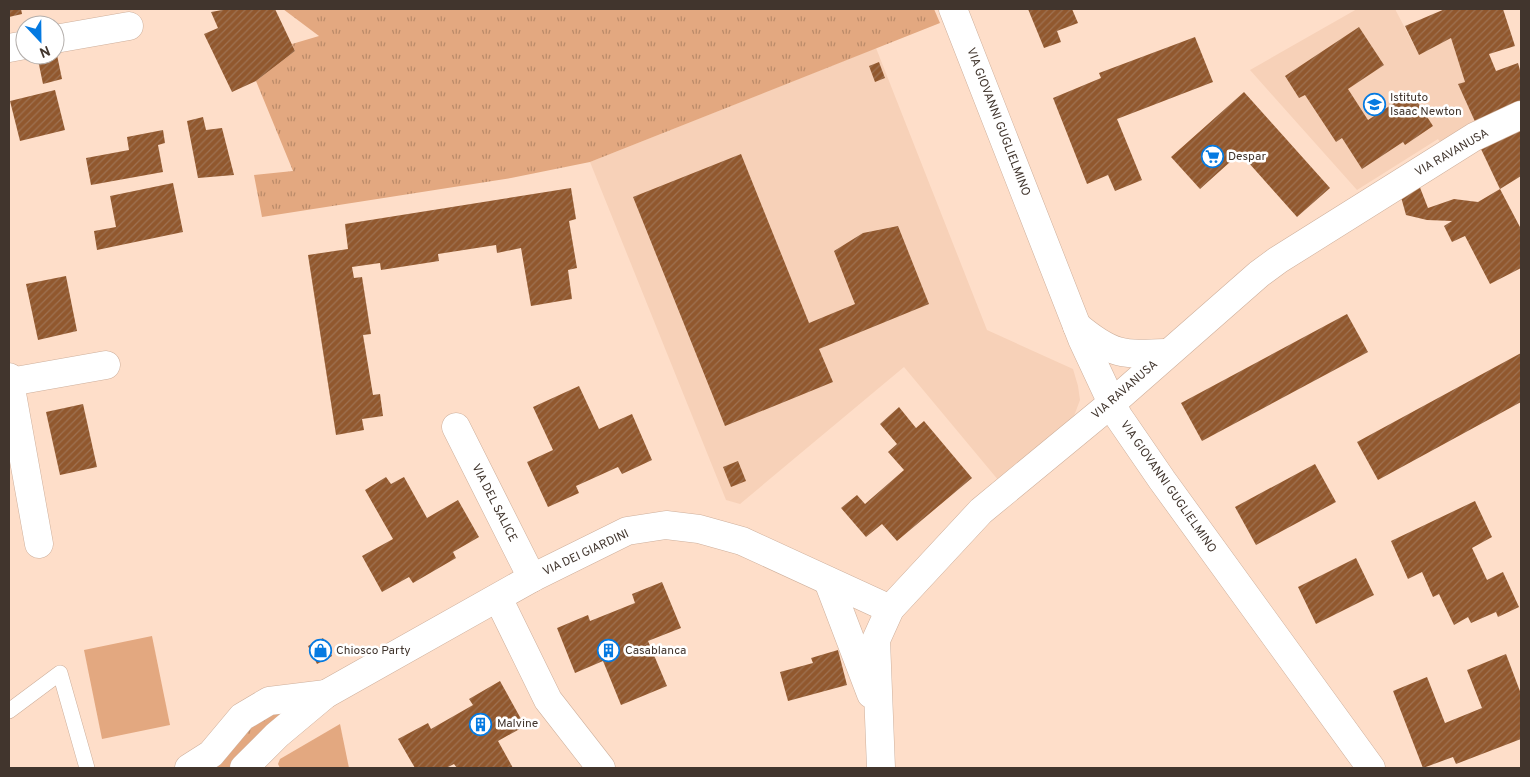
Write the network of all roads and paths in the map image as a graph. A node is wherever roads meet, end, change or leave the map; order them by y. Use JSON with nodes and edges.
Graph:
{"nodes":[{"id":1,"x":953,"y":9,"type":"edge"},
{"id":2,"x":129,"y":26,"type":"dead end"},
{"id":3,"x":65,"y":38,"type":"edge"},
{"id":4,"x":1521,"y":115,"type":"edge"},
{"id":5,"x":1076,"y":326,"type":"junction"},
{"id":6,"x":1168,"y":353,"type":"junction"},
{"id":7,"x":106,"y":365,"type":"dead end"},
{"id":8,"x":9,"y":380,"type":"edge"},
{"id":9,"x":1112,"y":402,"type":"junction"},
{"id":10,"x":456,"y":427,"type":"dead end"},
{"id":11,"x":39,"y":544,"type":"dead end"},
{"id":12,"x":532,"y":578,"type":"junction"},
{"id":13,"x":828,"y":581,"type":"junction"},
{"id":14,"x":498,"y":598,"type":"junction"},
{"id":15,"x":890,"y":609,"type":"junction"},
{"id":16,"x":326,"y":694,"type":"junction"},
{"id":17,"x":9,"y":711,"type":"edge"},
{"id":18,"x":880,"y":717,"type":"junction"},
{"id":19,"x":87,"y":768,"type":"edge"},
{"id":20,"x":189,"y":768,"type":"edge"},
{"id":21,"x":244,"y":768,"type":"edge"},
{"id":22,"x":601,"y":768,"type":"edge"},
{"id":23,"x":881,"y":768,"type":"edge"},
{"id":24,"x":1371,"y":768,"type":"edge"}],
"edges":[{"from":1,"to":5,"type":"street","name":"VIA GIOVANNI GUGLIELMINO"},
{"from":2,"to":3,"type":"street"},
{"from":4,"to":6,"type":"street","name":"VIA RAVANUSA"},
{"from":5,"to":6,"type":"street"},
{"from":5,"to":9,"type":"street","name":"VIA GIOVANNI GUGLIELMINO"},
{"from":6,"to":9,"type":"street","name":"VIA RAVANUSA"},
{"from":7,"to":8,"type":"street"},
{"from":8,"to":11,"type":"street"},
{"from":9,"to":15,"type":"street","name":"VIA RAVANUSA"},
{"from":9,"to":24,"type":"street","name":"VIA GIOVANNI GUGLIELMINO"},
{"from":10,"to":12,"type":"street","name":"VIA DEL SALICE"},
{"from":12,"to":13,"type":"street","name":"VIA DEI GIARDINI"},
{"from":12,"to":14,"type":"street","name":"VIA DEI GIARDINI"},
{"from":13,"to":15,"type":"street","name":"VIA DEI GIARDINI"},
{"from":13,"to":18,"type":"street"},
{"from":14,"to":16,"type":"street","name":"VIA DEI GIARDINI"},
{"from":14,"to":22,"type":"street"},
{"from":15,"to":18,"type":"street","name":"VIA RAVANUSA"},
{"from":16,"to":20,"type":"street","name":"VIA DEI GIARDINI"},
{"from":16,"to":21,"type":"street","name":"VIA DEI GIARDINI"},
{"from":17,"to":19,"type":"lane"},
{"from":18,"to":23,"type":"street","name":"VIA RAVANUSA"}]}
